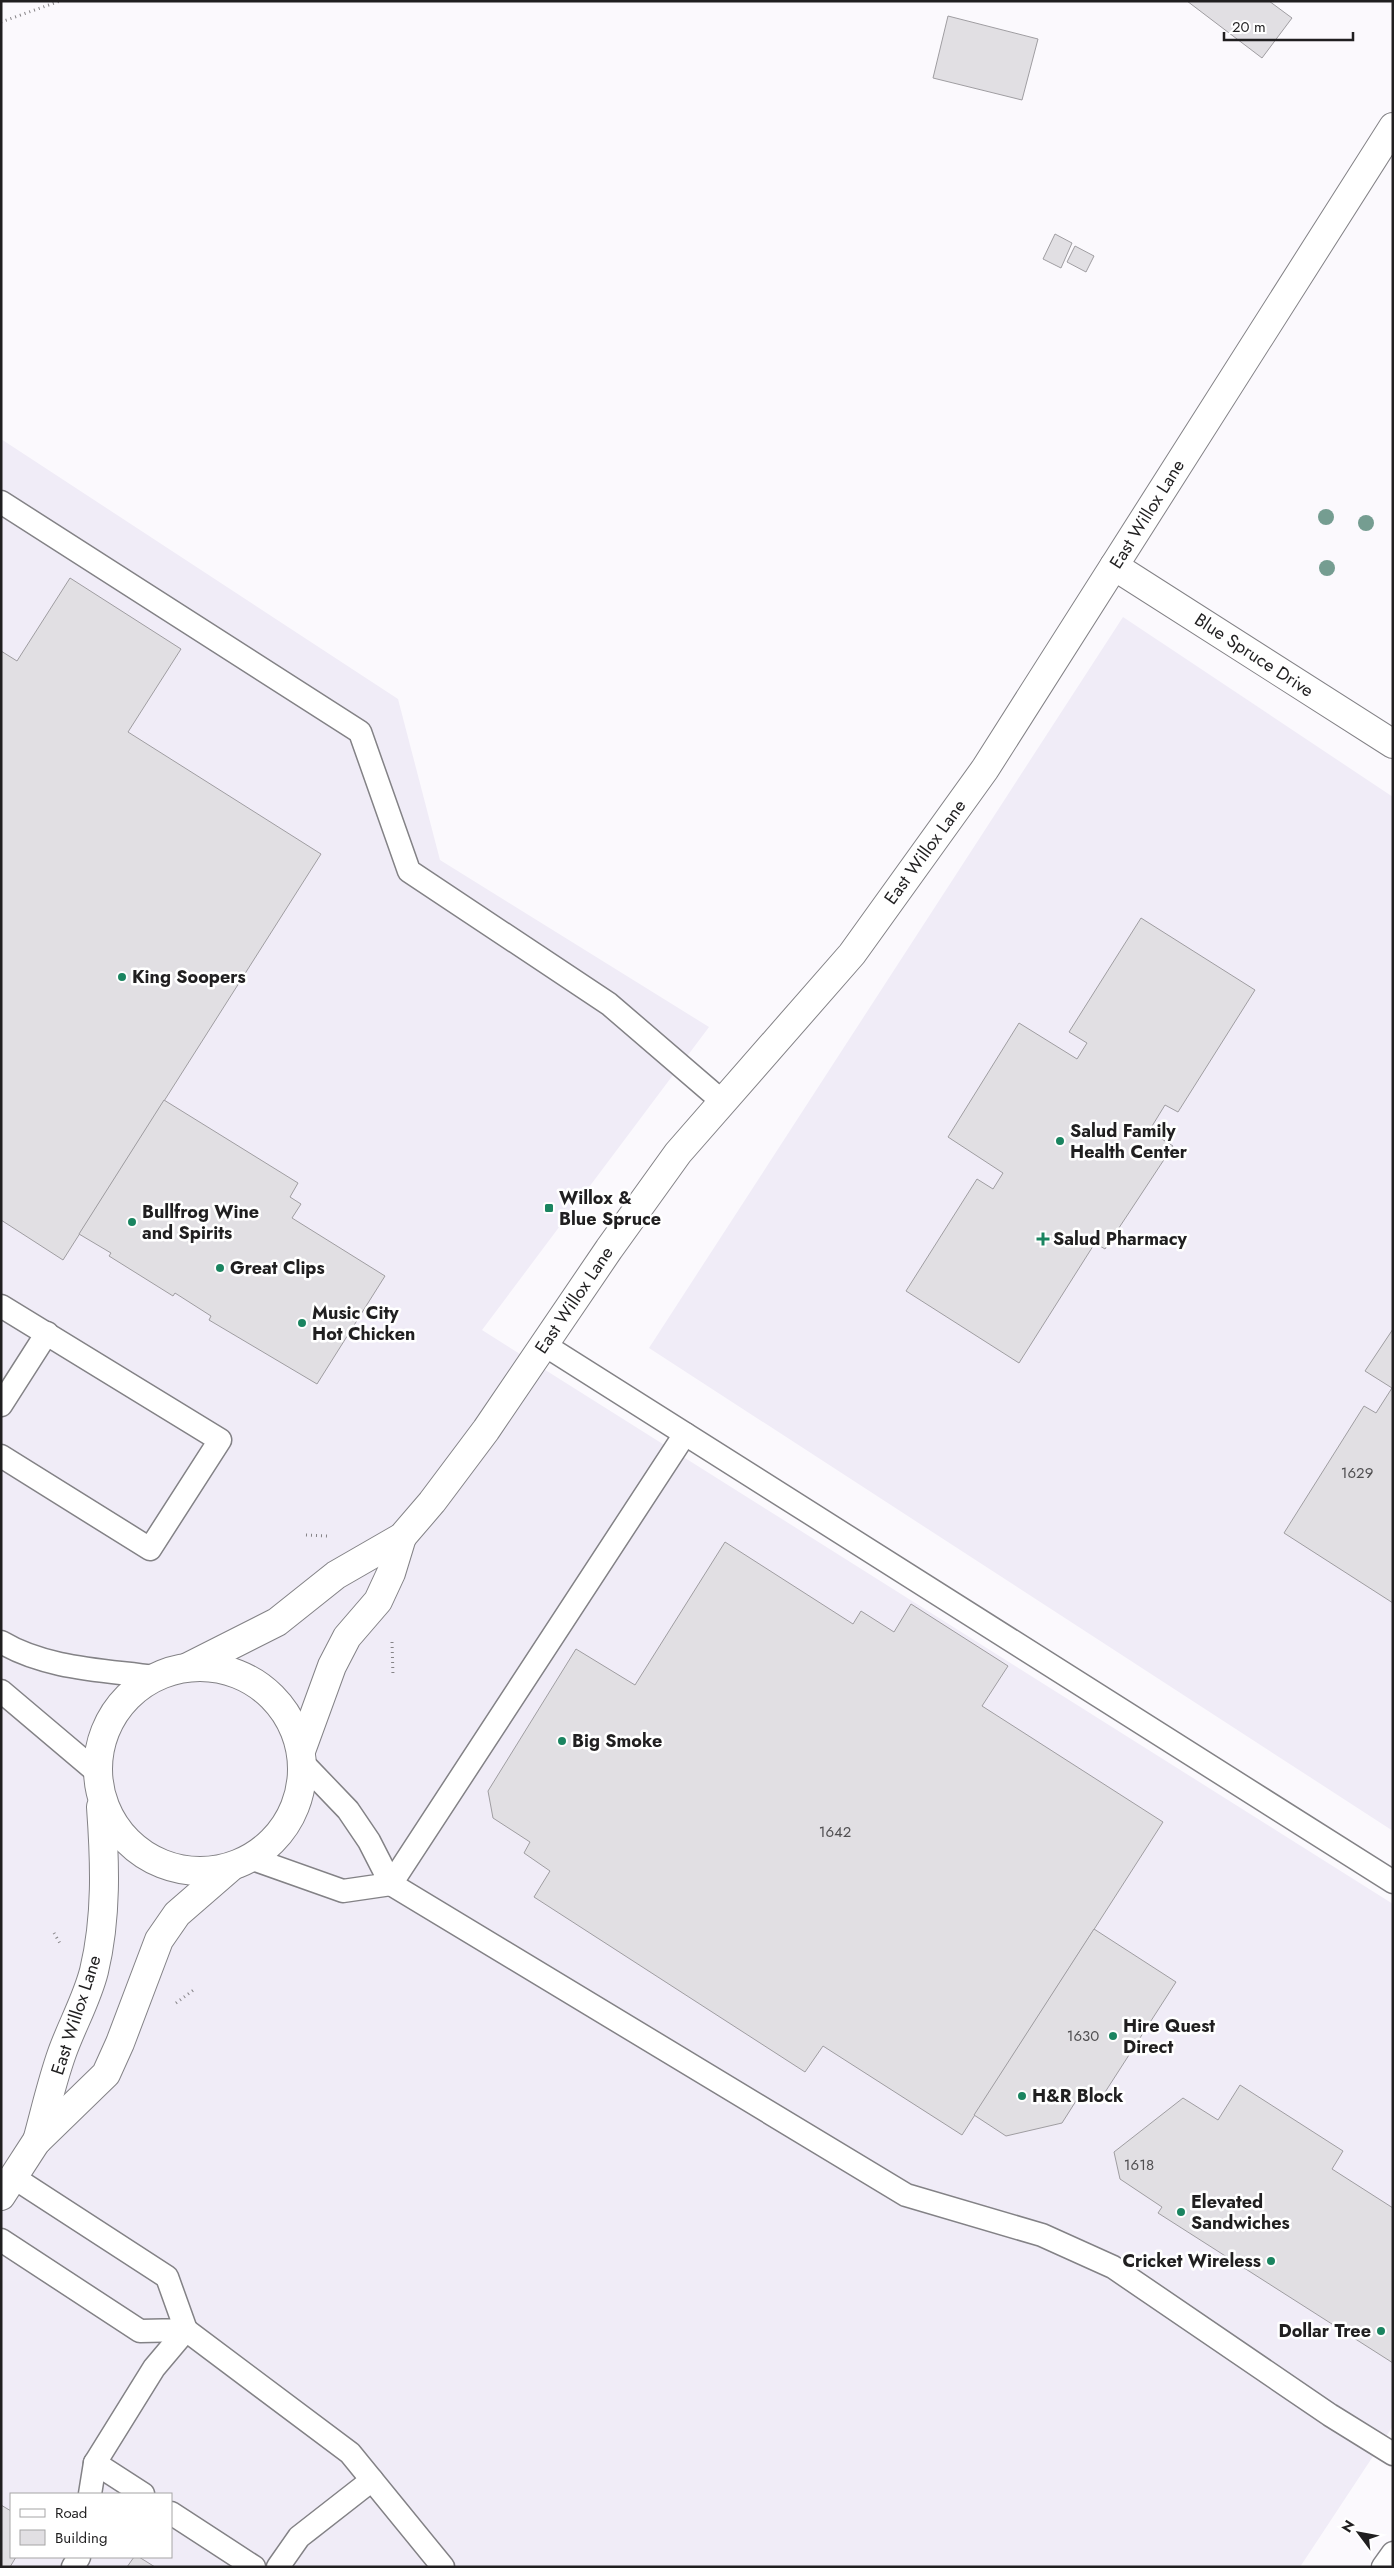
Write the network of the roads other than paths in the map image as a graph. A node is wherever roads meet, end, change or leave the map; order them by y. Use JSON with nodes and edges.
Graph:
{"nodes":[{"id":1,"x":1393,"y":127,"type":"edge"},
{"id":2,"x":1,"y":502,"type":"edge"},
{"id":3,"x":1114,"y":566,"type":"junction"},
{"id":4,"x":1393,"y":744,"type":"edge"},
{"id":5,"x":722,"y":1102,"type":"junction"},
{"id":6,"x":1,"y":1306,"type":"edge"},
{"id":7,"x":47,"y":1333,"type":"junction"},
{"id":8,"x":543,"y":1344,"type":"junction"},
{"id":9,"x":1,"y":1405,"type":"edge"},
{"id":10,"x":686,"y":1434,"type":"junction"},
{"id":11,"x":1,"y":1456,"type":"edge"},
{"id":12,"x":402,"y":1537,"type":"junction"},
{"id":13,"x":1,"y":1642,"type":"edge"},
{"id":14,"x":188,"y":1668,"type":"junction"},
{"id":15,"x":154,"y":1677,"type":"junction"},
{"id":16,"x":1,"y":1691,"type":"edge"},
{"id":17,"x":301,"y":1756,"type":"junction"},
{"id":18,"x":99,"y":1784,"type":"junction"},
{"id":19,"x":240,"y":1863,"type":"junction"},
{"id":20,"x":1393,"y":1882,"type":"edge"},
{"id":21,"x":391,"y":1884,"type":"junction"},
{"id":22,"x":36,"y":2142,"type":"junction"},
{"id":23,"x":7,"y":2186,"type":"edge"},
{"id":24,"x":1,"y":2240,"type":"edge"},
{"id":25,"x":186,"y":2330,"type":"junction"},
{"id":26,"x":1393,"y":2454,"type":"edge"},
{"id":27,"x":95,"y":2463,"type":"junction"},
{"id":28,"x":372,"y":2480,"type":"junction"},
{"id":29,"x":90,"y":2493,"type":"edge"},
{"id":30,"x":141,"y":2493,"type":"edge"},
{"id":31,"x":172,"y":2514,"type":"edge"},
{"id":32,"x":1393,"y":2553,"type":"edge"},
{"id":33,"x":254,"y":2567,"type":"edge"},
{"id":34,"x":278,"y":2567,"type":"edge"},
{"id":35,"x":442,"y":2567,"type":"edge"},
{"id":36,"x":1384,"y":2567,"type":"edge"}],
"edges":[{"from":1,"to":3,"type":"main road","name":"East Willox Lane"},
{"from":2,"to":5,"type":"lane"},
{"from":3,"to":4,"type":"main road","name":"Blue Spruce Drive"},
{"from":3,"to":5,"type":"main road","name":"East Willox Lane"},
{"from":5,"to":8,"type":"main road","name":"East Willox Lane"},
{"from":6,"to":7,"type":"lane"},
{"from":7,"to":9,"type":"lane"},
{"from":7,"to":11,"type":"lane"},
{"from":8,"to":10,"type":"lane"},
{"from":8,"to":12,"type":"main road","name":"East Willox Lane"},
{"from":10,"to":20,"type":"lane"},
{"from":10,"to":21,"type":"lane"},
{"from":12,"to":14,"type":"main road","name":"East Willox Lane"},
{"from":12,"to":17,"type":"main road","name":"East Willox Lane"},
{"from":13,"to":15,"type":"lane"},
{"from":14,"to":15,"type":"main road"},
{"from":14,"to":17,"type":"main road"},
{"from":15,"to":18,"type":"main road","name":"East Willox Lane"},
{"from":16,"to":18,"type":"lane"},
{"from":17,"to":19,"type":"main road","name":"East Willox Lane"},
{"from":17,"to":21,"type":"lane"},
{"from":18,"to":19,"type":"main road"},
{"from":18,"to":22,"type":"main road","name":"East Willox Lane"},
{"from":19,"to":21,"type":"lane"},
{"from":19,"to":22,"type":"main road","name":"East Willox Lane"},
{"from":21,"to":26,"type":"lane"},
{"from":22,"to":23,"type":"main road","name":"East Willox Lane"},
{"from":23,"to":25,"type":"lane"},
{"from":24,"to":25,"type":"lane"},
{"from":25,"to":27,"type":"lane"},
{"from":25,"to":28,"type":"lane"},
{"from":27,"to":29,"type":"lane"},
{"from":27,"to":30,"type":"lane"},
{"from":28,"to":34,"type":"lane"},
{"from":28,"to":35,"type":"lane"},
{"from":31,"to":33,"type":"lane"},
{"from":32,"to":36,"type":"lane"}]}
